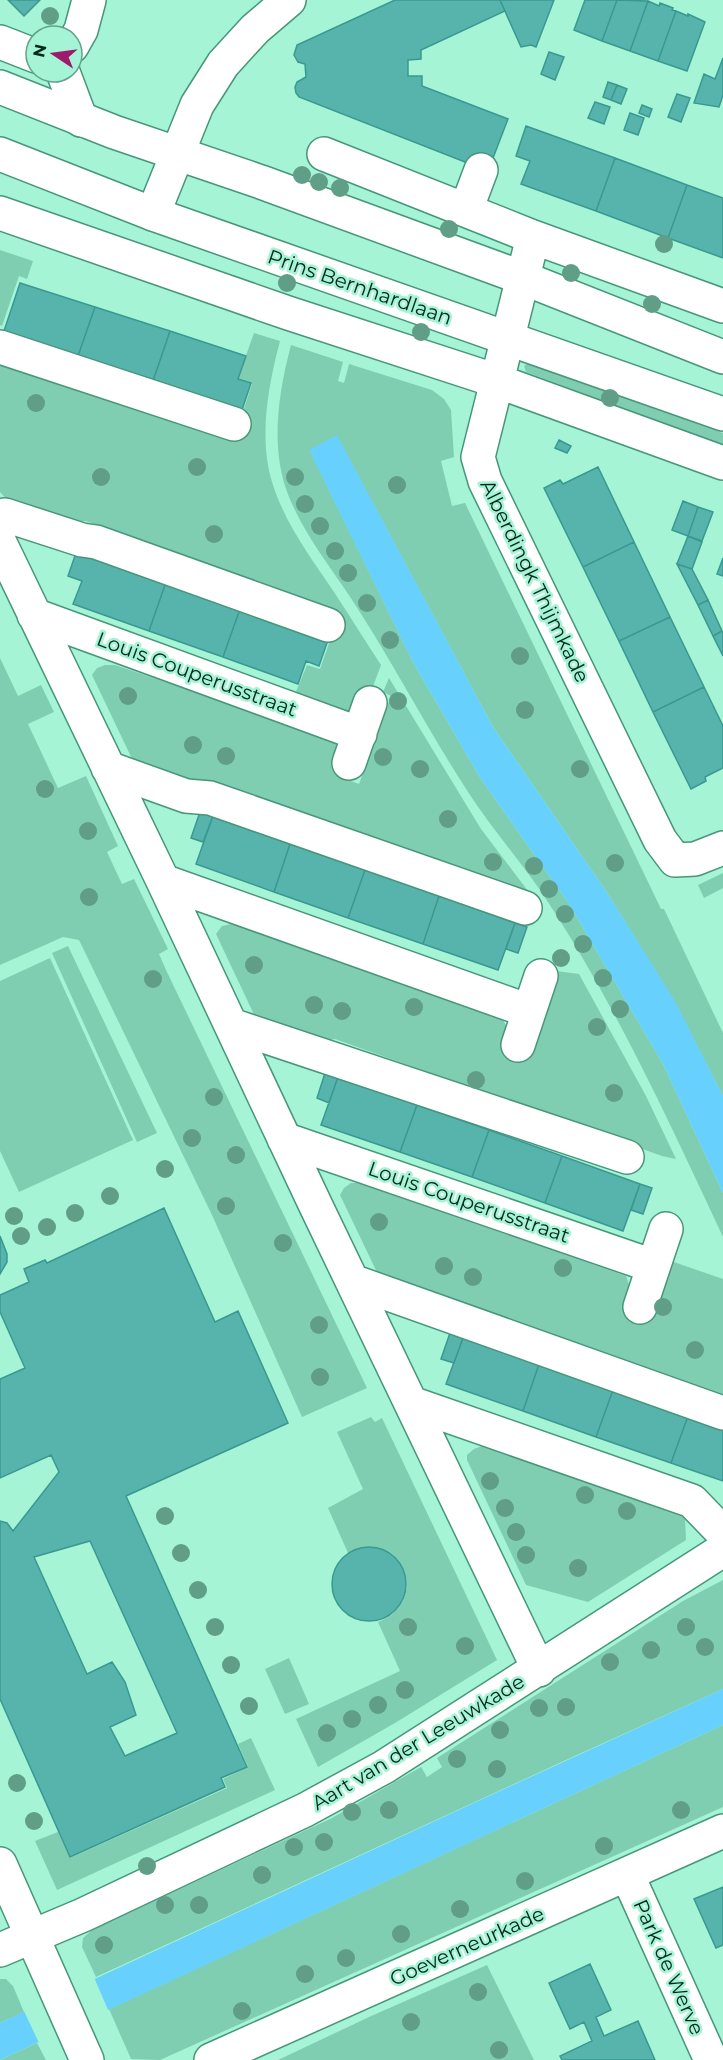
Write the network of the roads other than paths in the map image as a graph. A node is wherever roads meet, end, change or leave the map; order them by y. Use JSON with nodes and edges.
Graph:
{"nodes":[{"id":1,"x":89,"y":0,"type":"edge"},
{"id":2,"x":290,"y":0,"type":"edge"},
{"id":3,"x":83,"y":24,"type":"edge"},
{"id":4,"x":0,"y":42,"type":"edge"},
{"id":5,"x":24,"y":51,"type":"edge"},
{"id":6,"x":68,"y":84,"type":"edge"},
{"id":7,"x":0,"y":87,"type":"edge"},
{"id":8,"x":81,"y":120,"type":"junction"},
{"id":9,"x":0,"y":154,"type":"edge"},
{"id":10,"x":177,"y":154,"type":"junction"},
{"id":11,"x":324,"y":154,"type":"dead end"},
{"id":12,"x":481,"y":170,"type":"dead end"},
{"id":13,"x":460,"y":208,"type":"junction"},
{"id":14,"x":0,"y":213,"type":"edge"},
{"id":15,"x":153,"y":214,"type":"junction"},
{"id":16,"x":393,"y":231,"type":"junction"},
{"id":17,"x":533,"y":237,"type":"junction"},
{"id":18,"x":523,"y":278,"type":"junction"},
{"id":19,"x":723,"y":306,"type":"edge"},
{"id":20,"x":508,"y":339,"type":"junction"},
{"id":21,"x":0,"y":347,"type":"edge"},
{"id":22,"x":723,"y":357,"type":"edge"},
{"id":23,"x":497,"y":381,"type":"junction"},
{"id":24,"x":723,"y":414,"type":"edge"},
{"id":25,"x":234,"y":424,"type":"dead end"},
{"id":26,"x":723,"y":462,"type":"edge"},
{"id":27,"x":0,"y":516,"type":"edge"},
{"id":28,"x":0,"y":543,"type":"edge"},
{"id":29,"x":34,"y":615,"type":"junction"},
{"id":30,"x":328,"y":625,"type":"dead end"},
{"id":31,"x":370,"y":703,"type":"dead end"},
{"id":32,"x":108,"y":768,"type":"junction"},
{"id":33,"x":723,"y":848,"type":"edge"},
{"id":34,"x":164,"y":881,"type":"junction"},
{"id":35,"x":525,"y":908,"type":"dead end"},
{"id":36,"x":541,"y":976,"type":"dead end"},
{"id":37,"x":529,"y":1011,"type":"junction"},
{"id":38,"x":231,"y":1025,"type":"junction"},
{"id":39,"x":518,"y":1045,"type":"dead end"},
{"id":40,"x":284,"y":1138,"type":"junction"},
{"id":41,"x":627,"y":1157,"type":"dead end"},
{"id":42,"x":666,"y":1229,"type":"dead end"},
{"id":43,"x":654,"y":1266,"type":"junction"},
{"id":44,"x":352,"y":1281,"type":"junction"},
{"id":45,"x":640,"y":1307,"type":"dead end"},
{"id":46,"x":411,"y":1403,"type":"junction"},
{"id":47,"x":723,"y":1413,"type":"edge"},
{"id":48,"x":723,"y":1533,"type":"edge"},
{"id":49,"x":723,"y":1550,"type":"edge"},
{"id":50,"x":539,"y":1670,"type":"junction"},
{"id":51,"x":723,"y":1831,"type":"edge"},
{"id":52,"x":0,"y":1864,"type":"edge"},
{"id":53,"x":627,"y":1874,"type":"junction"},
{"id":54,"x":33,"y":1935,"type":"junction"},
{"id":55,"x":0,"y":1950,"type":"edge"},
{"id":56,"x":84,"y":2051,"type":"edge"},
{"id":57,"x":211,"y":2060,"type":"edge"},
{"id":58,"x":711,"y":2060,"type":"edge"}],
"edges":[{"from":1,"to":3,"type":"street"},
{"from":2,"to":10,"type":"street"},
{"from":4,"to":5,"type":"street"},
{"from":6,"to":8,"type":"street"},
{"from":7,"to":8,"type":"street"},
{"from":8,"to":10,"type":"street"},
{"from":9,"to":15,"type":"street","name":"Prins Bernhardlaan"},
{"from":10,"to":15,"type":"street"},
{"from":10,"to":16,"type":"street"},
{"from":11,"to":13,"type":"street"},
{"from":12,"to":13,"type":"street"},
{"from":13,"to":16,"type":"street"},
{"from":13,"to":17,"type":"street"},
{"from":14,"to":23,"type":"street"},
{"from":15,"to":20,"type":"street","name":"Prins Bernhardlaan"},
{"from":16,"to":18,"type":"street"},
{"from":17,"to":18,"type":"street","name":"Alberdingk Thijmkade"},
{"from":17,"to":19,"type":"street"},
{"from":18,"to":20,"type":"street","name":"Alberdingk Thijmkade"},
{"from":18,"to":22,"type":"street"},
{"from":20,"to":23,"type":"street","name":"Alberdingk Thijmkade"},
{"from":20,"to":24,"type":"street","name":"Prins Bernhardlaan"},
{"from":21,"to":25,"type":"street"},
{"from":23,"to":26,"type":"street"},
{"from":23,"to":33,"type":"street","name":"Alberdingk Thijmkade"},
{"from":27,"to":30,"type":"street"},
{"from":28,"to":29,"type":"street"},
{"from":29,"to":31,"type":"street","name":"Louis Couperusstraat"},
{"from":29,"to":32,"type":"street"},
{"from":32,"to":34,"type":"street"},
{"from":32,"to":35,"type":"street"},
{"from":34,"to":37,"type":"street"},
{"from":34,"to":38,"type":"street"},
{"from":36,"to":37,"type":"street"},
{"from":37,"to":39,"type":"street"},
{"from":38,"to":40,"type":"street"},
{"from":38,"to":41,"type":"street"},
{"from":40,"to":43,"type":"street","name":"Louis Couperusstraat"},
{"from":40,"to":44,"type":"street"},
{"from":42,"to":43,"type":"street"},
{"from":43,"to":45,"type":"street"},
{"from":44,"to":46,"type":"street"},
{"from":44,"to":47,"type":"street"},
{"from":46,"to":48,"type":"street"},
{"from":46,"to":50,"type":"street"},
{"from":49,"to":50,"type":"street","name":"Aart van der Leeuwkade"},
{"from":50,"to":54,"type":"street","name":"Aart van der Leeuwkade"},
{"from":51,"to":53,"type":"street","name":"Goeverneurkade"},
{"from":52,"to":54,"type":"street"},
{"from":53,"to":57,"type":"street","name":"Goeverneurkade"},
{"from":53,"to":58,"type":"street","name":"Park de Werve"},
{"from":54,"to":55,"type":"street","name":"Aart van der Leeuwkade"},
{"from":54,"to":56,"type":"street"}]}
